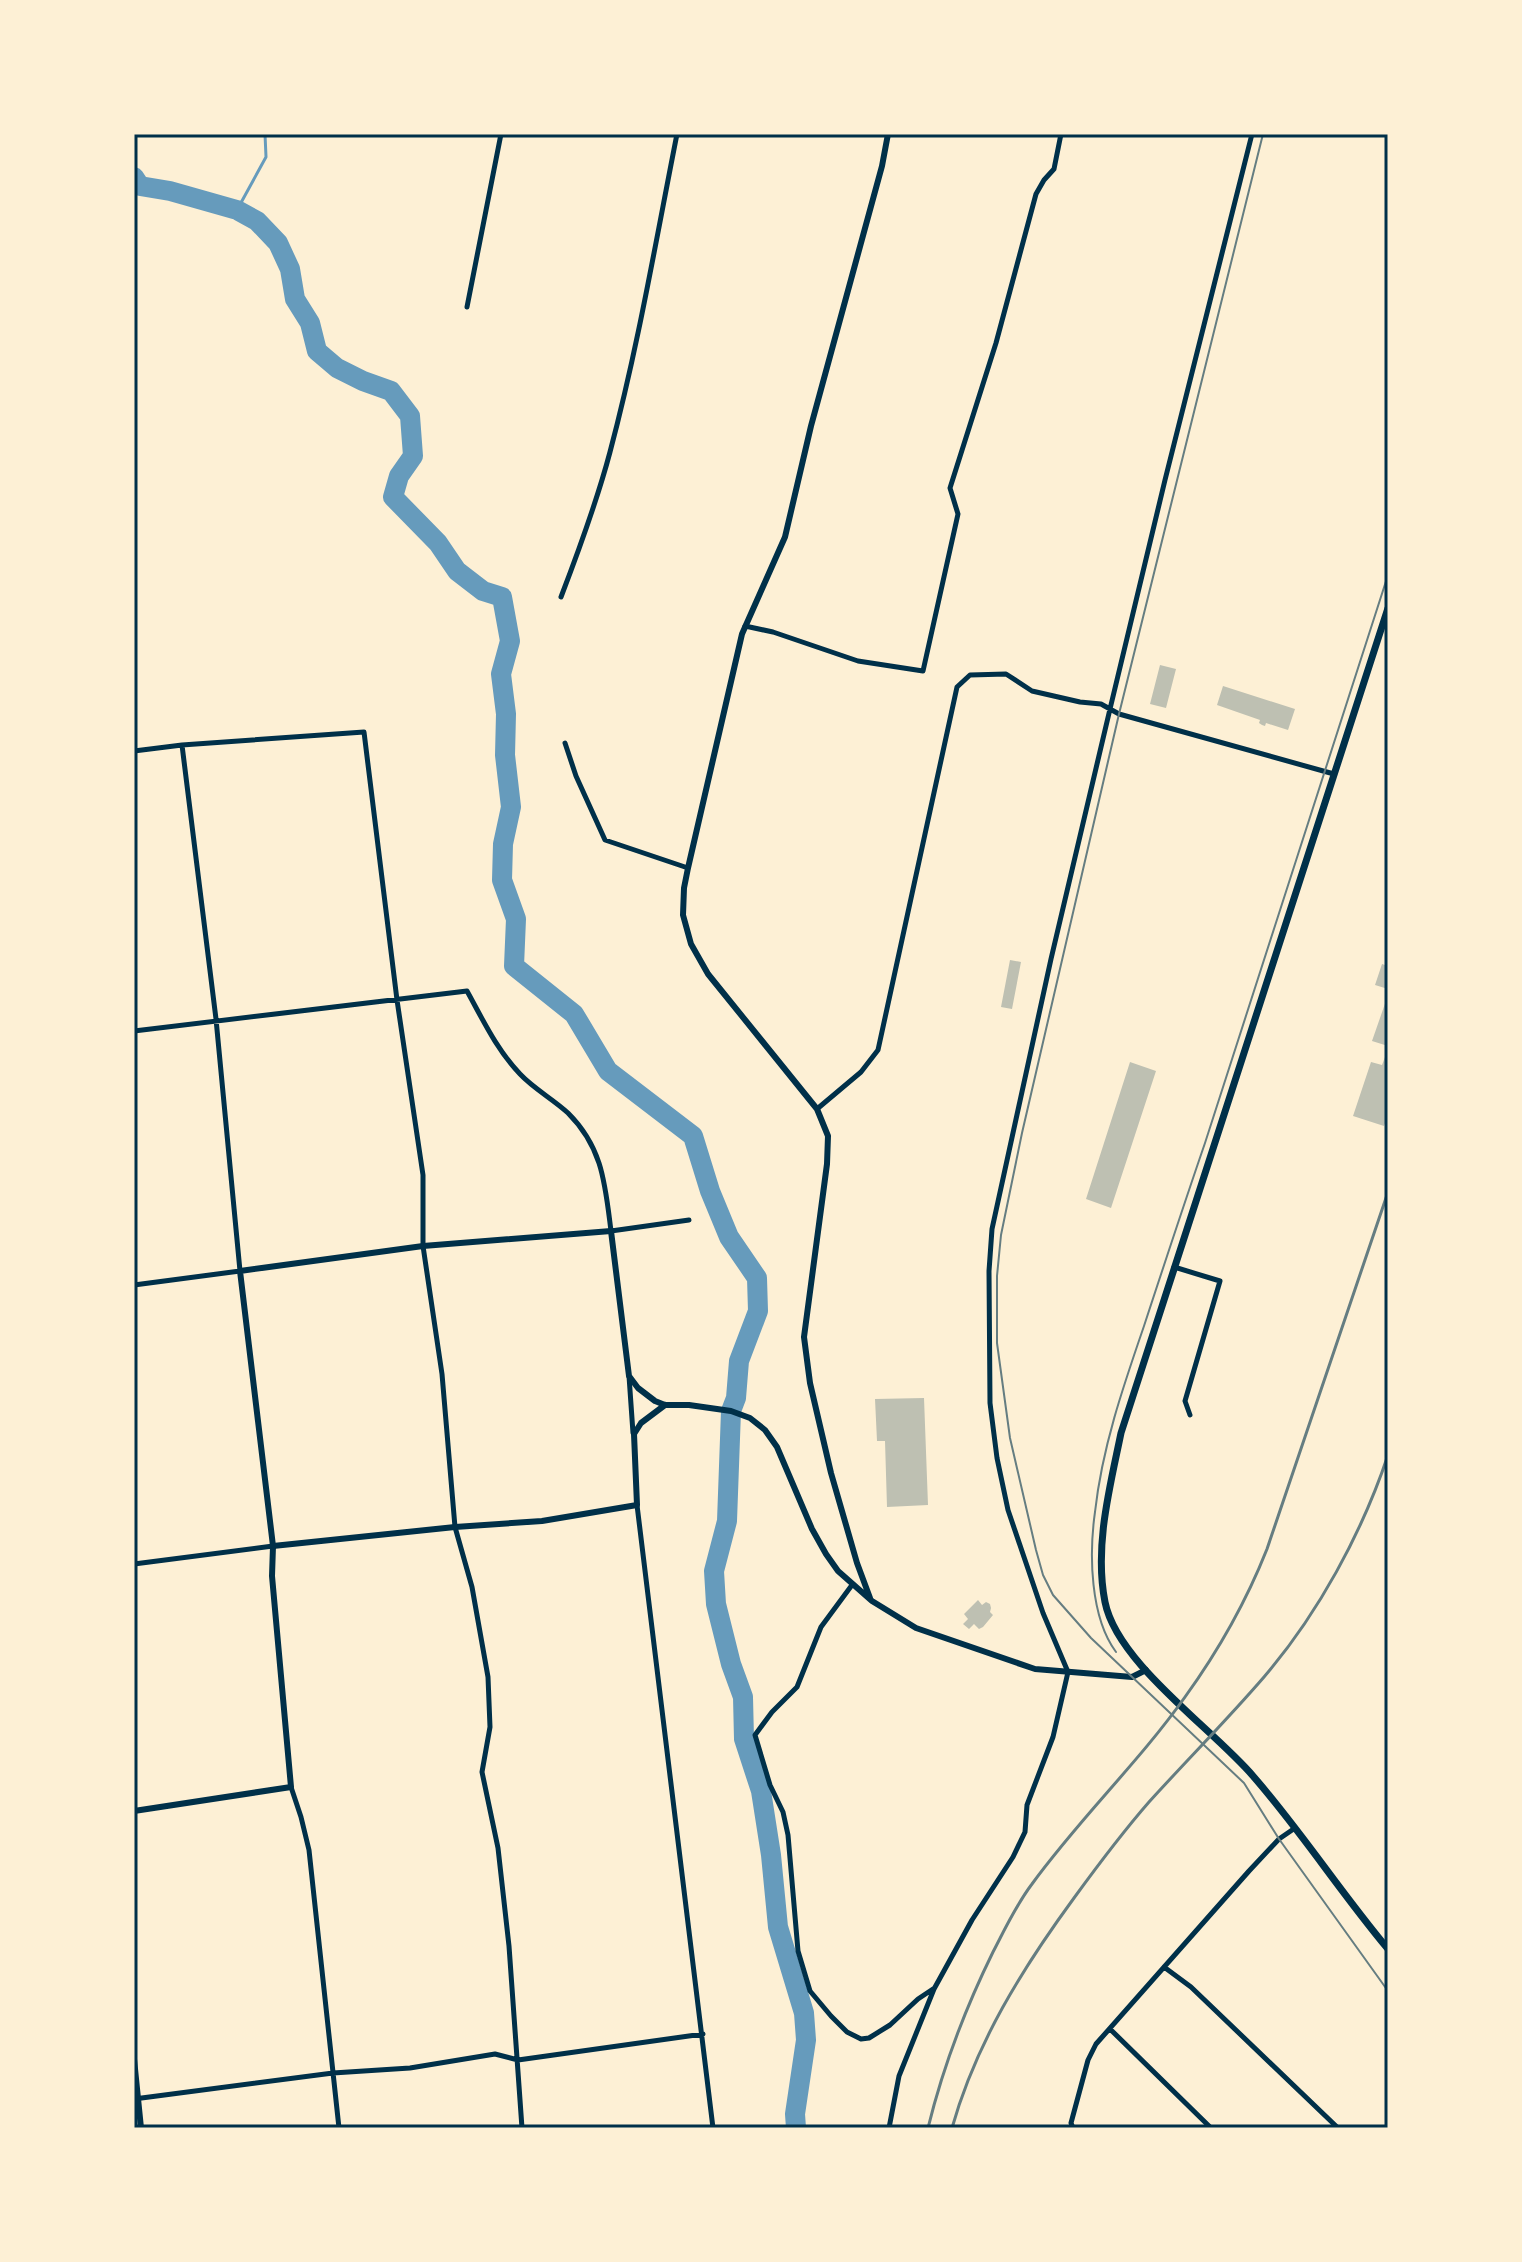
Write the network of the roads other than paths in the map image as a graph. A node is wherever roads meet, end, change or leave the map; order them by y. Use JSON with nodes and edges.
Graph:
{"nodes":[{"id":1,"x":501,"y":134,"type":"edge"},
{"id":2,"x":677,"y":134,"type":"edge"},
{"id":3,"x":888,"y":134,"type":"edge"},
{"id":4,"x":1061,"y":134,"type":"edge"},
{"id":5,"x":1252,"y":134,"type":"edge"},
{"id":6,"x":467,"y":307,"type":"dead end"},
{"id":7,"x":561,"y":597,"type":"dead end"},
{"id":8,"x":1388,"y":608,"type":"edge"},
{"id":9,"x":745,"y":626,"type":"junction"},
{"id":10,"x":1110,"y":709,"type":"junction"},
{"id":11,"x":565,"y":743,"type":"dead end"},
{"id":12,"x":182,"y":745,"type":"junction"},
{"id":13,"x":134,"y":751,"type":"edge"},
{"id":14,"x":1334,"y":774,"type":"junction"},
{"id":15,"x":688,"y":868,"type":"junction"},
{"id":16,"x":397,"y":1000,"type":"junction"},
{"id":17,"x":216,"y":1019,"type":"junction"},
{"id":18,"x":134,"y":1031,"type":"edge"},
{"id":19,"x":817,"y":1109,"type":"junction"},
{"id":20,"x":689,"y":1220,"type":"dead end"},
{"id":21,"x":611,"y":1231,"type":"junction"},
{"id":22,"x":423,"y":1246,"type":"junction"},
{"id":23,"x":1174,"y":1267,"type":"junction"},
{"id":24,"x":240,"y":1271,"type":"junction"},
{"id":25,"x":134,"y":1285,"type":"edge"},
{"id":26,"x":629,"y":1376,"type":"junction"},
{"id":27,"x":665,"y":1405,"type":"junction"},
{"id":28,"x":1190,"y":1415,"type":"dead end"},
{"id":29,"x":634,"y":1434,"type":"junction"},
{"id":30,"x":637,"y":1505,"type":"junction"},
{"id":31,"x":455,"y":1527,"type":"junction"},
{"id":32,"x":273,"y":1546,"type":"junction"},
{"id":33,"x":134,"y":1564,"type":"edge"},
{"id":34,"x":852,"y":1585,"type":"junction"},
{"id":35,"x":872,"y":1601,"type":"junction"},
{"id":36,"x":1146,"y":1670,"type":"junction"},
{"id":37,"x":1068,"y":1672,"type":"junction"},
{"id":38,"x":291,"y":1787,"type":"junction"},
{"id":39,"x":134,"y":1811,"type":"edge"},
{"id":40,"x":1295,"y":1828,"type":"junction"},
{"id":41,"x":1388,"y":1949,"type":"edge"},
{"id":42,"x":1164,"y":1967,"type":"junction"},
{"id":43,"x":934,"y":1989,"type":"junction"},
{"id":44,"x":1110,"y":2029,"type":"junction"},
{"id":45,"x":703,"y":2034,"type":"junction"},
{"id":46,"x":134,"y":2059,"type":"edge"},
{"id":47,"x":518,"y":2060,"type":"junction"},
{"id":48,"x":333,"y":2073,"type":"junction"},
{"id":49,"x":136,"y":2099,"type":"edge"},
{"id":50,"x":141,"y":2128,"type":"edge"},
{"id":51,"x":339,"y":2128,"type":"edge"},
{"id":52,"x":522,"y":2128,"type":"edge"},
{"id":53,"x":713,"y":2128,"type":"edge"},
{"id":54,"x":889,"y":2128,"type":"edge"},
{"id":55,"x":1073,"y":2128,"type":"edge"},
{"id":56,"x":1211,"y":2128,"type":"edge"},
{"id":57,"x":1338,"y":2128,"type":"edge"}],
"edges":[{"from":1,"to":6,"type":"street"},
{"from":2,"to":7,"type":"street"},
{"from":3,"to":9,"type":"street"},
{"from":4,"to":9,"type":"street"},
{"from":5,"to":10,"type":"street"},
{"from":8,"to":14,"type":"main road"},
{"from":9,"to":15,"type":"street"},
{"from":10,"to":14,"type":"street"},
{"from":10,"to":19,"type":"street"},
{"from":10,"to":37,"type":"street"},
{"from":11,"to":15,"type":"street"},
{"from":12,"to":13,"type":"street"},
{"from":12,"to":16,"type":"street"},
{"from":12,"to":17,"type":"street"},
{"from":14,"to":23,"type":"main road"},
{"from":15,"to":19,"type":"street"},
{"from":16,"to":17,"type":"street"},
{"from":16,"to":21,"type":"street"},
{"from":16,"to":22,"type":"street"},
{"from":17,"to":18,"type":"street"},
{"from":17,"to":24,"type":"street"},
{"from":19,"to":35,"type":"street"},
{"from":20,"to":21,"type":"street"},
{"from":21,"to":22,"type":"street"},
{"from":21,"to":26,"type":"street"},
{"from":22,"to":24,"type":"street"},
{"from":22,"to":31,"type":"street"},
{"from":23,"to":28,"type":"street"},
{"from":23,"to":36,"type":"main road"},
{"from":24,"to":25,"type":"street"},
{"from":24,"to":32,"type":"street"},
{"from":26,"to":27,"type":"street"},
{"from":26,"to":29,"type":"street"},
{"from":27,"to":29,"type":"street"},
{"from":27,"to":34,"type":"street"},
{"from":29,"to":30,"type":"street"},
{"from":30,"to":31,"type":"street"},
{"from":30,"to":45,"type":"street"},
{"from":31,"to":32,"type":"street"},
{"from":31,"to":47,"type":"street"},
{"from":32,"to":33,"type":"street"},
{"from":32,"to":38,"type":"street"},
{"from":34,"to":35,"type":"street"},
{"from":34,"to":43,"type":"street"},
{"from":35,"to":37,"type":"street"},
{"from":36,"to":37,"type":"street"},
{"from":36,"to":40,"type":"main road"},
{"from":37,"to":43,"type":"street"},
{"from":38,"to":39,"type":"street"},
{"from":38,"to":48,"type":"street"},
{"from":40,"to":41,"type":"main road"},
{"from":40,"to":42,"type":"street"},
{"from":42,"to":44,"type":"street"},
{"from":42,"to":57,"type":"street"},
{"from":43,"to":54,"type":"street"},
{"from":44,"to":55,"type":"street"},
{"from":44,"to":56,"type":"street"},
{"from":45,"to":47,"type":"street"},
{"from":45,"to":53,"type":"street"},
{"from":46,"to":49,"type":"street"},
{"from":47,"to":48,"type":"street"},
{"from":47,"to":52,"type":"street"},
{"from":48,"to":49,"type":"street"},
{"from":48,"to":51,"type":"street"},
{"from":49,"to":50,"type":"street"}]}
